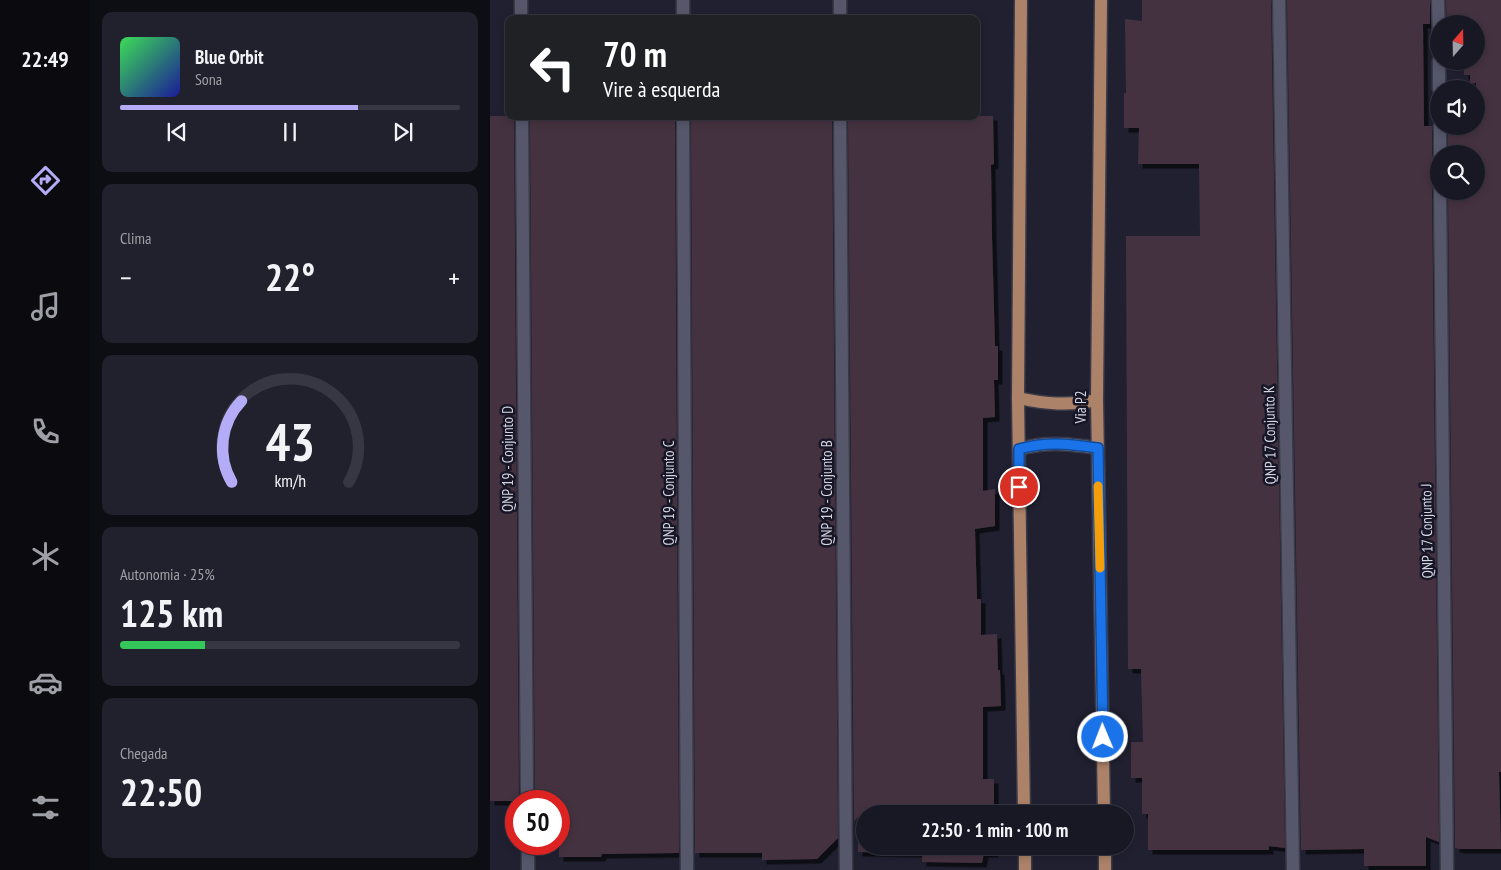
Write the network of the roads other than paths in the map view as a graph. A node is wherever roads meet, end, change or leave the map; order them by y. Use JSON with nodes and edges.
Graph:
{"nodes":[{"id":1,"x":521,"y":0,"type":"edge"},
{"id":2,"x":682,"y":0,"type":"edge"},
{"id":3,"x":840,"y":0,"type":"edge"},
{"id":4,"x":1021,"y":0,"type":"edge"},
{"id":5,"x":1101,"y":0,"type":"edge"},
{"id":6,"x":1279,"y":0,"type":"edge"},
{"id":7,"x":1438,"y":0,"type":"edge"},
{"id":8,"x":521,"y":15,"type":"edge"},
{"id":9,"x":683,"y":15,"type":"edge"},
{"id":10,"x":840,"y":15,"type":"edge"},
{"id":11,"x":1438,"y":15,"type":"edge"},
{"id":12,"x":522,"y":120,"type":"edge"},
{"id":13,"x":683,"y":120,"type":"edge"},
{"id":14,"x":840,"y":120,"type":"edge"},
{"id":15,"x":1440,"y":200,"type":"edge"},
{"id":16,"x":1018,"y":398,"type":"junction"},
{"id":17,"x":1097,"y":400,"type":"junction"},
{"id":18,"x":1098,"y":448,"type":"junction"},
{"id":19,"x":1019,"y":449,"type":"junction"},
{"id":20,"x":527,"y":790,"type":"edge"},
{"id":21,"x":1024,"y":805,"type":"edge"},
{"id":22,"x":1104,"y":805,"type":"edge"},
{"id":23,"x":528,"y":855,"type":"edge"},
{"id":24,"x":1025,"y":855,"type":"edge"},
{"id":25,"x":1105,"y":855,"type":"edge"},
{"id":26,"x":528,"y":870,"type":"edge"},
{"id":27,"x":687,"y":870,"type":"edge"},
{"id":28,"x":846,"y":870,"type":"edge"},
{"id":29,"x":1025,"y":870,"type":"edge"},
{"id":30,"x":1105,"y":870,"type":"edge"},
{"id":31,"x":1293,"y":870,"type":"edge"},
{"id":32,"x":1447,"y":870,"type":"edge"}],
"edges":[{"from":1,"to":8,"type":"street"},
{"from":2,"to":9,"type":"street"},
{"from":3,"to":10,"type":"street"},
{"from":4,"to":16,"type":"main road"},
{"from":5,"to":17,"type":"main road","name":"Via P2"},
{"from":6,"to":31,"type":"street","name":"QNP 17 Conjunto K"},
{"from":7,"to":11,"type":"street"},
{"from":12,"to":20,"type":"street","name":"QNP 19 - Conjunto D"},
{"from":13,"to":27,"type":"street","name":"QNP 19 - Conjunto C"},
{"from":14,"to":28,"type":"street","name":"QNP 19 - Conjunto B"},
{"from":15,"to":32,"type":"street","name":"QNP 17 Conjunto J"},
{"from":16,"to":17,"type":"main road"},
{"from":16,"to":19,"type":"main road"},
{"from":17,"to":18,"type":"main road","name":"Via P2"},
{"from":18,"to":19,"type":"main road"},
{"from":18,"to":22,"type":"main road","name":"Via P2"},
{"from":19,"to":21,"type":"main road"},
{"from":23,"to":26,"type":"street"},
{"from":24,"to":29,"type":"main road"},
{"from":25,"to":30,"type":"main road"}]}
